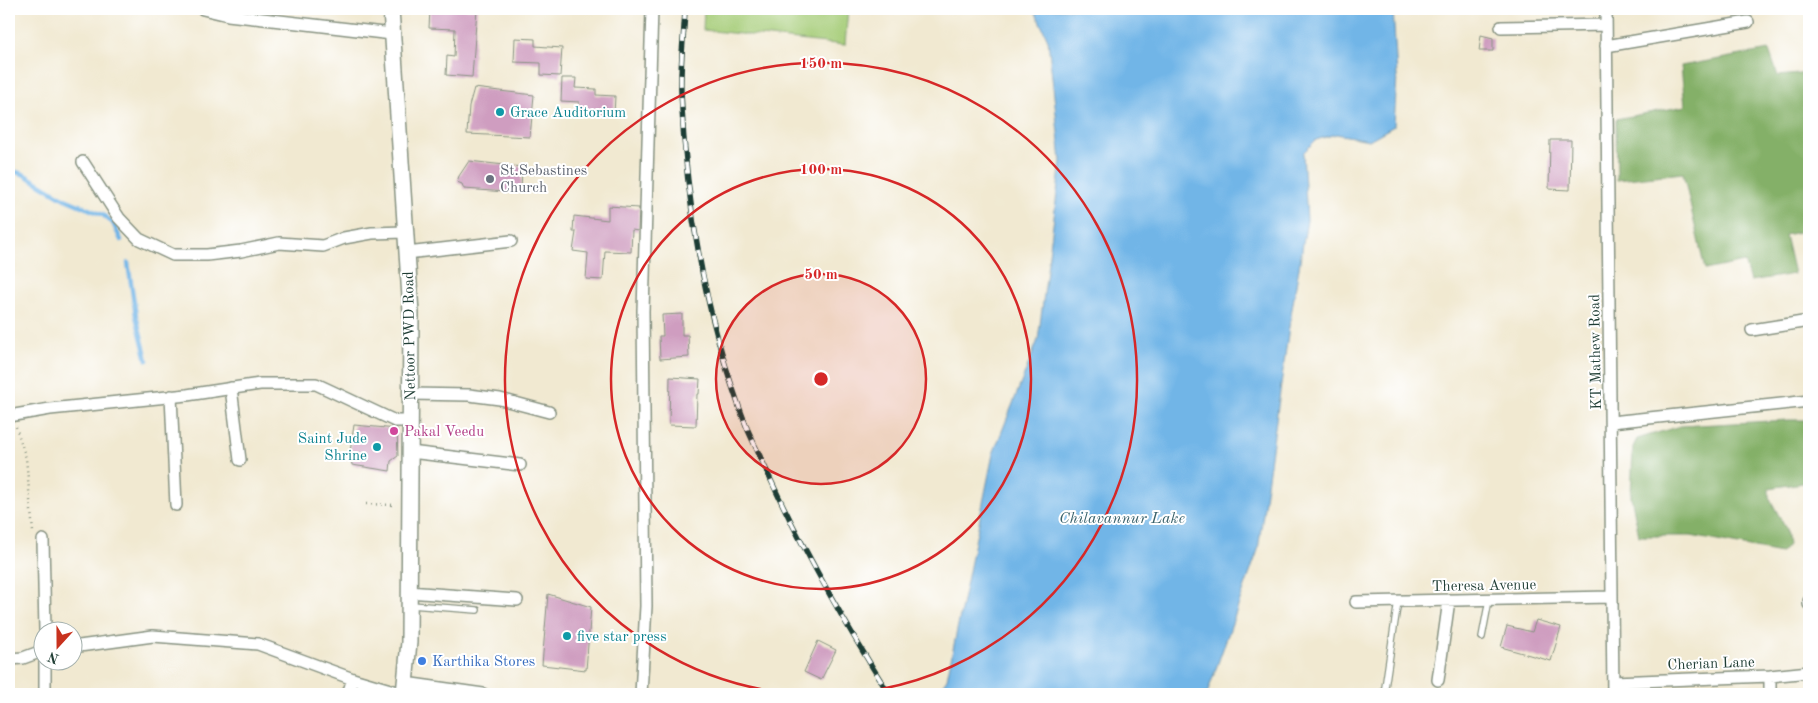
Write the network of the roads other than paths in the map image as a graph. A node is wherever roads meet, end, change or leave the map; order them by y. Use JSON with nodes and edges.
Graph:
{"nodes":[{"id":1,"x":204,"y":9,"type":"edge"},
{"id":2,"x":391,"y":9,"type":"edge"},
{"id":3,"x":652,"y":9,"type":"edge"},
{"id":4,"x":1606,"y":9,"type":"edge"},
{"id":5,"x":1748,"y":22,"type":"dead end"},
{"id":6,"x":1606,"y":25,"type":"junction"},
{"id":7,"x":1501,"y":27,"type":"dead end"},
{"id":8,"x":392,"y":34,"type":"junction"},
{"id":9,"x":1606,"y":46,"type":"junction"},
{"id":10,"x":84,"y":162,"type":"dead end"},
{"id":11,"x":405,"y":232,"type":"junction"},
{"id":12,"x":511,"y":241,"type":"dead end"},
{"id":13,"x":407,"y":253,"type":"junction"},
{"id":14,"x":1809,"y":321,"type":"edge"},
{"id":15,"x":1752,"y":330,"type":"dead end"},
{"id":16,"x":231,"y":388,"type":"junction"},
{"id":17,"x":410,"y":394,"type":"junction"},
{"id":18,"x":171,"y":396,"type":"junction"},
{"id":19,"x":1809,"y":401,"type":"edge"},
{"id":20,"x":549,"y":412,"type":"dead end"},
{"id":21,"x":10,"y":416,"type":"edge"},
{"id":22,"x":410,"y":421,"type":"junction"},
{"id":23,"x":1611,"y":422,"type":"junction"},
{"id":24,"x":410,"y":452,"type":"junction"},
{"id":25,"x":240,"y":460,"type":"dead end"},
{"id":26,"x":520,"y":465,"type":"dead end"},
{"id":27,"x":176,"y":505,"type":"dead end"},
{"id":28,"x":38,"y":540,"type":"road end"},
{"id":29,"x":1612,"y":597,"type":"junction"},
{"id":30,"x":408,"y":598,"type":"junction"},
{"id":31,"x":517,"y":600,"type":"dead end"},
{"id":32,"x":1449,"y":600,"type":"junction"},
{"id":33,"x":1488,"y":600,"type":"junction"},
{"id":34,"x":1398,"y":601,"type":"junction"},
{"id":35,"x":1356,"y":602,"type":"dead end"},
{"id":36,"x":477,"y":610,"type":"dead end"},
{"id":37,"x":44,"y":620,"type":"edge"},
{"id":38,"x":1482,"y":637,"type":"dead end"},
{"id":39,"x":82,"y":646,"type":"edge"},
{"id":40,"x":32,"y":655,"type":"edge"},
{"id":41,"x":9,"y":659,"type":"edge"},
{"id":42,"x":45,"y":670,"type":"edge"},
{"id":43,"x":1809,"y":672,"type":"edge"},
{"id":44,"x":1770,"y":676,"type":"junction"},
{"id":45,"x":353,"y":679,"type":"junction"},
{"id":46,"x":1438,"y":680,"type":"dead end"},
{"id":47,"x":1613,"y":682,"type":"junction"},
{"id":48,"x":404,"y":690,"type":"edge"},
{"id":49,"x":45,"y":694,"type":"edge"},
{"id":50,"x":348,"y":694,"type":"edge"},
{"id":51,"x":483,"y":694,"type":"edge"},
{"id":52,"x":641,"y":694,"type":"edge"},
{"id":53,"x":1384,"y":694,"type":"edge"},
{"id":54,"x":1613,"y":694,"type":"edge"},
{"id":55,"x":1770,"y":694,"type":"edge"}],
"edges":[{"from":1,"to":8,"type":"street"},
{"from":2,"to":8,"type":"street","name":"Nettoor PWD Road"},
{"from":3,"to":52,"type":"street"},
{"from":4,"to":6,"type":"street","name":"KT Mathew Road"},
{"from":5,"to":9,"type":"street"},
{"from":6,"to":7,"type":"street"},
{"from":6,"to":9,"type":"street","name":"KT Mathew Road"},
{"from":8,"to":11,"type":"street","name":"Nettoor PWD Road"},
{"from":9,"to":23,"type":"street","name":"KT Mathew Road"},
{"from":10,"to":11,"type":"street"},
{"from":11,"to":13,"type":"street","name":"Nettoor PWD Road"},
{"from":12,"to":13,"type":"street"},
{"from":13,"to":17,"type":"street","name":"Nettoor PWD Road"},
{"from":14,"to":15,"type":"street"},
{"from":16,"to":18,"type":"street"},
{"from":16,"to":22,"type":"street"},
{"from":16,"to":25,"type":"street"},
{"from":17,"to":20,"type":"street"},
{"from":17,"to":22,"type":"street","name":"Nettoor PWD Road"},
{"from":18,"to":21,"type":"street"},
{"from":18,"to":27,"type":"street"},
{"from":19,"to":23,"type":"street"},
{"from":22,"to":24,"type":"street","name":"Nettoor PWD Road"},
{"from":23,"to":29,"type":"street","name":"KT Mathew Road"},
{"from":24,"to":26,"type":"street"},
{"from":24,"to":30,"type":"street","name":"Nettoor PWD Road"},
{"from":28,"to":37,"type":"street"},
{"from":29,"to":33,"type":"street","name":"Theresa Avenue"},
{"from":29,"to":47,"type":"street","name":"KT Mathew Road"},
{"from":30,"to":31,"type":"street"},
{"from":30,"to":36,"type":"lane"},
{"from":30,"to":48,"type":"street","name":"Nettoor PWD Road"},
{"from":32,"to":33,"type":"street","name":"Theresa Avenue"},
{"from":32,"to":34,"type":"street","name":"Theresa Avenue"},
{"from":32,"to":46,"type":"street"},
{"from":33,"to":38,"type":"lane"},
{"from":34,"to":35,"type":"street","name":"Theresa Avenue"},
{"from":34,"to":53,"type":"lane"},
{"from":39,"to":45,"type":"street"},
{"from":40,"to":41,"type":"street"},
{"from":42,"to":49,"type":"street"},
{"from":43,"to":44,"type":"street","name":"Cherian Lane"},
{"from":44,"to":47,"type":"street","name":"Cherian Lane"},
{"from":44,"to":55,"type":"street"},
{"from":45,"to":48,"type":"street"},
{"from":45,"to":50,"type":"street"},
{"from":47,"to":54,"type":"street","name":"KT Mathew Road"},
{"from":48,"to":51,"type":"street"}]}
